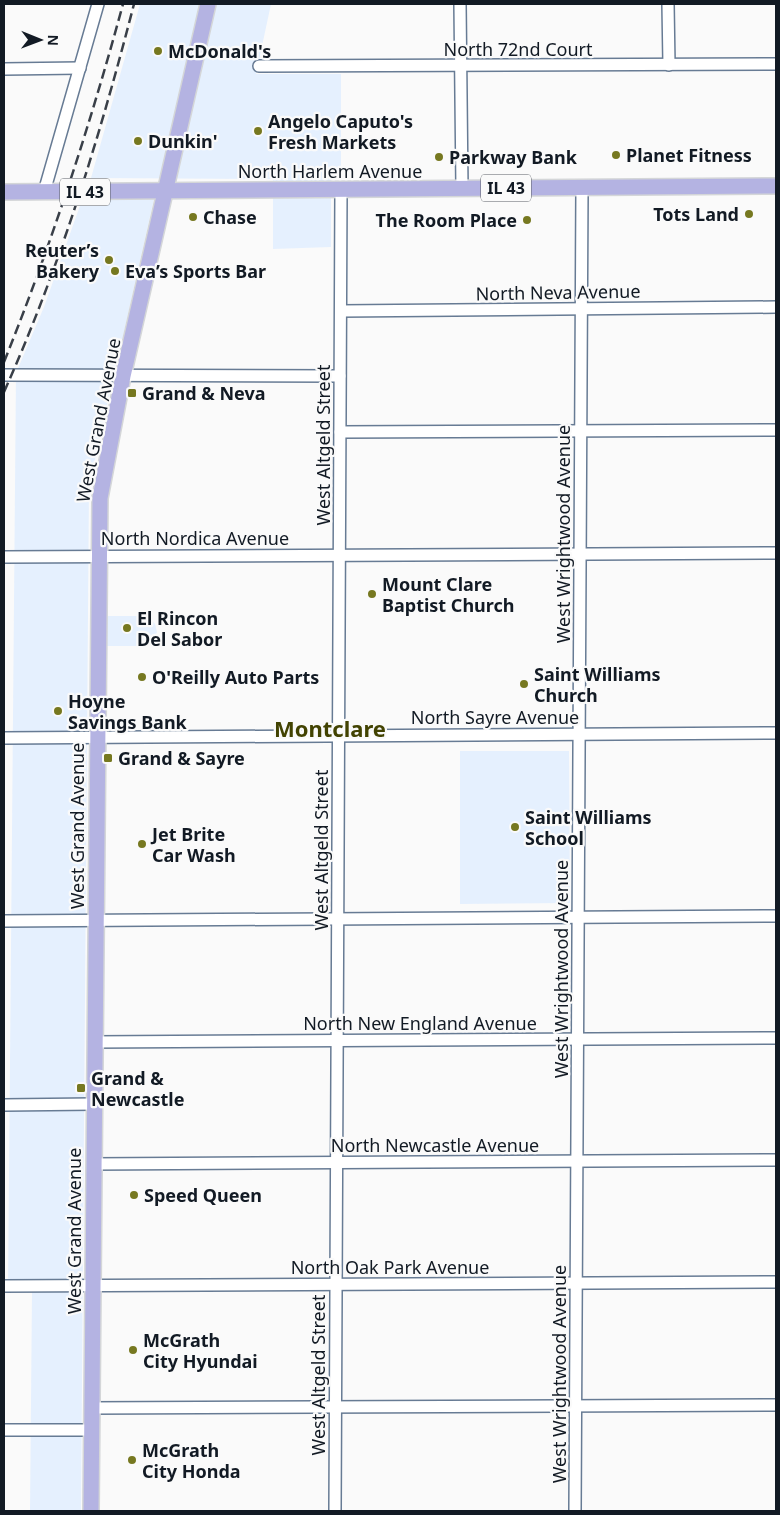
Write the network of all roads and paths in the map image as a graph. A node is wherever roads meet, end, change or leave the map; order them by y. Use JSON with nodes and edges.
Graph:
{"nodes":[{"id":1,"x":98,"y":4,"type":"edge"},
{"id":2,"x":208,"y":4,"type":"edge"},
{"id":3,"x":460,"y":4,"type":"edge"},
{"id":4,"x":668,"y":4,"type":"edge"},
{"id":5,"x":776,"y":64,"type":"edge"},
{"id":6,"x":669,"y":65,"type":"junction"},
{"id":7,"x":260,"y":66,"type":"dead end"},
{"id":8,"x":461,"y":67,"type":"junction"},
{"id":9,"x":80,"y":68,"type":"junction"},
{"id":10,"x":4,"y":69,"type":"edge"},
{"id":11,"x":776,"y":186,"type":"edge"},
{"id":12,"x":582,"y":188,"type":"junction"},
{"id":13,"x":462,"y":189,"type":"junction"},
{"id":14,"x":341,"y":190,"type":"junction"},
{"id":15,"x":165,"y":191,"type":"junction"},
{"id":16,"x":4,"y":192,"type":"edge"},
{"id":17,"x":44,"y":192,"type":"junction"},
{"id":18,"x":776,"y":307,"type":"edge"},
{"id":19,"x":582,"y":309,"type":"junction"},
{"id":20,"x":341,"y":311,"type":"junction"},
{"id":21,"x":4,"y":375,"type":"edge"},
{"id":22,"x":123,"y":376,"type":"junction"},
{"id":23,"x":340,"y":376,"type":"junction"},
{"id":24,"x":776,"y":430,"type":"edge"},
{"id":25,"x":581,"y":431,"type":"junction"},
{"id":26,"x":340,"y":432,"type":"junction"},
{"id":27,"x":776,"y":552,"type":"edge"},
{"id":28,"x":580,"y":554,"type":"junction"},
{"id":29,"x":340,"y":555,"type":"junction"},
{"id":30,"x":98,"y":556,"type":"junction"},
{"id":31,"x":4,"y":557,"type":"edge"},
{"id":32,"x":776,"y":733,"type":"edge"},
{"id":33,"x":580,"y":734,"type":"junction"},
{"id":34,"x":339,"y":736,"type":"junction"},
{"id":35,"x":4,"y":738,"type":"edge"},
{"id":36,"x":97,"y":738,"type":"junction"},
{"id":37,"x":776,"y":916,"type":"edge"},
{"id":38,"x":578,"y":918,"type":"junction"},
{"id":39,"x":338,"y":919,"type":"junction"},
{"id":40,"x":4,"y":921,"type":"edge"},
{"id":41,"x":95,"y":921,"type":"junction"},
{"id":42,"x":776,"y":1038,"type":"edge"},
{"id":43,"x":578,"y":1040,"type":"junction"},
{"id":44,"x":337,"y":1041,"type":"junction"},
{"id":45,"x":94,"y":1042,"type":"junction"},
{"id":46,"x":94,"y":1104,"type":"junction"},
{"id":47,"x":4,"y":1105,"type":"edge"},
{"id":48,"x":776,"y":1160,"type":"edge"},
{"id":49,"x":577,"y":1161,"type":"junction"},
{"id":50,"x":337,"y":1163,"type":"junction"},
{"id":51,"x":93,"y":1164,"type":"junction"},
{"id":52,"x":776,"y":1282,"type":"edge"},
{"id":53,"x":577,"y":1283,"type":"junction"},
{"id":54,"x":336,"y":1284,"type":"junction"},
{"id":55,"x":4,"y":1286,"type":"edge"},
{"id":56,"x":92,"y":1286,"type":"junction"},
{"id":57,"x":776,"y":1405,"type":"edge"},
{"id":58,"x":576,"y":1406,"type":"junction"},
{"id":59,"x":336,"y":1407,"type":"junction"},
{"id":60,"x":92,"y":1408,"type":"junction"},
{"id":61,"x":4,"y":1430,"type":"edge"},
{"id":62,"x":91,"y":1430,"type":"junction"},
{"id":63,"x":91,"y":1511,"type":"edge"},
{"id":64,"x":335,"y":1511,"type":"edge"},
{"id":65,"x":575,"y":1511,"type":"edge"}],
"edges":[{"from":1,"to":9,"type":"street"},
{"from":2,"to":15,"type":"main road","name":"West Grand Avenue"},
{"from":3,"to":8,"type":"street"},
{"from":4,"to":6,"type":"street"},
{"from":5,"to":6,"type":"street","name":"North 72nd Court"},
{"from":6,"to":8,"type":"street","name":"North 72nd Court"},
{"from":7,"to":8,"type":"street","name":"North 72nd Court"},
{"from":8,"to":13,"type":"street"},
{"from":9,"to":10,"type":"street"},
{"from":9,"to":17,"type":"street"},
{"from":11,"to":12,"type":"main road","name":"North Harlem Avenue","number":"IL 43"},
{"from":12,"to":13,"type":"main road","name":"North Harlem Avenue","number":"IL 43"},
{"from":12,"to":19,"type":"street","name":"West Wrightwood Avenue"},
{"from":13,"to":14,"type":"main road","name":"North Harlem Avenue","number":"IL 43"},
{"from":14,"to":15,"type":"main road","name":"North Harlem Avenue","number":"IL 43"},
{"from":14,"to":20,"type":"street","name":"West Altgeld Street"},
{"from":15,"to":17,"type":"main road","name":"North Harlem Avenue","number":"IL 43"},
{"from":15,"to":22,"type":"main road","name":"West Grand Avenue"},
{"from":16,"to":17,"type":"main road","name":"North Harlem Avenue","number":"IL 43"},
{"from":18,"to":19,"type":"street","name":"North Neva Avenue"},
{"from":19,"to":20,"type":"street","name":"North Neva Avenue"},
{"from":19,"to":25,"type":"street","name":"West Wrightwood Avenue"},
{"from":20,"to":23,"type":"street","name":"West Altgeld Street"},
{"from":21,"to":22,"type":"street"},
{"from":22,"to":23,"type":"street"},
{"from":22,"to":30,"type":"main road","name":"West Grand Avenue"},
{"from":23,"to":26,"type":"street","name":"West Altgeld Street"},
{"from":24,"to":25,"type":"street"},
{"from":25,"to":26,"type":"street"},
{"from":25,"to":28,"type":"street","name":"West Wrightwood Avenue"},
{"from":26,"to":29,"type":"street","name":"West Altgeld Street"},
{"from":27,"to":28,"type":"street","name":"North Nordica Avenue"},
{"from":28,"to":29,"type":"street","name":"North Nordica Avenue"},
{"from":28,"to":33,"type":"street","name":"West Wrightwood Avenue"},
{"from":29,"to":30,"type":"street","name":"North Nordica Avenue"},
{"from":29,"to":34,"type":"street","name":"West Altgeld Street"},
{"from":30,"to":31,"type":"street","name":"North Nordica Avenue"},
{"from":30,"to":36,"type":"main road","name":"West Grand Avenue"},
{"from":32,"to":33,"type":"street","name":"North Sayre Avenue"},
{"from":33,"to":34,"type":"street","name":"North Sayre Avenue"},
{"from":33,"to":38,"type":"street","name":"West Wrightwood Avenue"},
{"from":34,"to":36,"type":"street","name":"North Sayre Avenue"},
{"from":34,"to":39,"type":"street","name":"West Altgeld Street"},
{"from":35,"to":36,"type":"street","name":"North Sayre Avenue"},
{"from":36,"to":41,"type":"main road","name":"West Grand Avenue"},
{"from":37,"to":38,"type":"street"},
{"from":38,"to":39,"type":"street"},
{"from":38,"to":43,"type":"street","name":"West Wrightwood Avenue"},
{"from":39,"to":41,"type":"street"},
{"from":39,"to":44,"type":"street","name":"West Altgeld Street"},
{"from":40,"to":41,"type":"street"},
{"from":41,"to":45,"type":"main road","name":"West Grand Avenue"},
{"from":42,"to":43,"type":"street","name":"North New England Avenue"},
{"from":43,"to":44,"type":"street","name":"North New England Avenue"},
{"from":43,"to":49,"type":"street","name":"West Wrightwood Avenue"},
{"from":44,"to":45,"type":"street","name":"North New England Avenue"},
{"from":44,"to":50,"type":"street","name":"West Altgeld Street"},
{"from":45,"to":46,"type":"main road","name":"West Grand Avenue"},
{"from":46,"to":47,"type":"street"},
{"from":46,"to":51,"type":"main road","name":"West Grand Avenue"},
{"from":48,"to":49,"type":"street","name":"North Newcastle Avenue"},
{"from":49,"to":50,"type":"street","name":"North Newcastle Avenue"},
{"from":49,"to":53,"type":"street","name":"West Wrightwood Avenue"},
{"from":50,"to":51,"type":"street","name":"North Newcastle Avenue"},
{"from":50,"to":54,"type":"street","name":"West Altgeld Street"},
{"from":51,"to":56,"type":"main road","name":"West Grand Avenue"},
{"from":52,"to":53,"type":"street","name":"North Oak Park Avenue"},
{"from":53,"to":54,"type":"street","name":"North Oak Park Avenue"},
{"from":53,"to":58,"type":"street","name":"West Wrightwood Avenue"},
{"from":54,"to":56,"type":"street","name":"North Oak Park Avenue"},
{"from":54,"to":59,"type":"street","name":"West Altgeld Street"},
{"from":55,"to":56,"type":"street","name":"North Oak Park Avenue"},
{"from":56,"to":60,"type":"main road","name":"West Grand Avenue"},
{"from":57,"to":58,"type":"street"},
{"from":58,"to":59,"type":"street"},
{"from":58,"to":65,"type":"street","name":"West Wrightwood Avenue"},
{"from":59,"to":60,"type":"street"},
{"from":59,"to":64,"type":"street","name":"West Altgeld Street"},
{"from":60,"to":62,"type":"main road","name":"West Grand Avenue"},
{"from":61,"to":62,"type":"street"},
{"from":62,"to":63,"type":"main road","name":"West Grand Avenue"}]}
